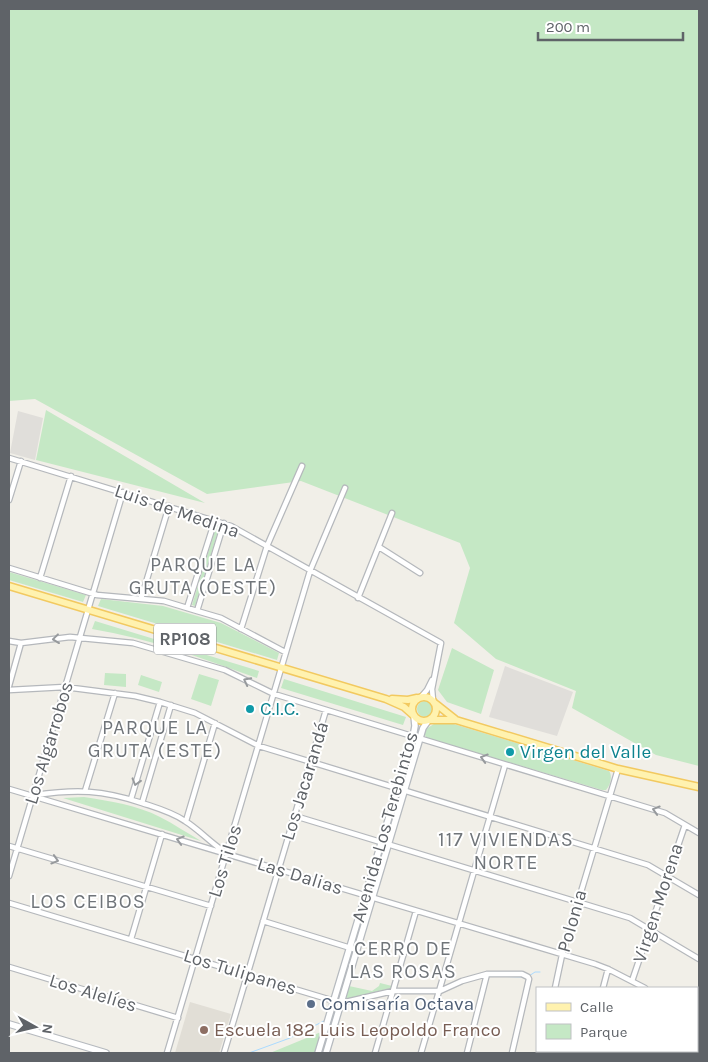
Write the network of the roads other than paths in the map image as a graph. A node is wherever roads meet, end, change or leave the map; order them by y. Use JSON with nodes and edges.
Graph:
{"nodes":[{"id":1,"x":9,"y":458,"type":"edge"},
{"id":2,"x":21,"y":461,"type":"junction"},
{"id":3,"x":302,"y":466,"type":"dead end"},
{"id":4,"x":71,"y":476,"type":"junction"},
{"id":5,"x":345,"y":488,"type":"dead end"},
{"id":6,"x":123,"y":492,"type":"junction"},
{"id":7,"x":9,"y":500,"type":"edge"},
{"id":8,"x":169,"y":506,"type":"junction"},
{"id":9,"x":392,"y":513,"type":"dead end"},
{"id":10,"x":215,"y":520,"type":"junction"},
{"id":11,"x":224,"y":523,"type":"junction"},
{"id":12,"x":266,"y":546,"type":"junction"},
{"id":13,"x":379,"y":547,"type":"junction"},
{"id":14,"x":9,"y":568,"type":"edge"},
{"id":15,"x":310,"y":571,"type":"junction"},
{"id":16,"x":420,"y":572,"type":"dead end"},
{"id":17,"x":40,"y":578,"type":"junction"},
{"id":18,"x":9,"y":586,"type":"edge"},
{"id":19,"x":92,"y":593,"type":"junction"},
{"id":20,"x":358,"y":598,"type":"junction"},
{"id":21,"x":141,"y":599,"type":"junction"},
{"id":22,"x":187,"y":608,"type":"junction"},
{"id":23,"x":88,"y":610,"type":"junction"},
{"id":24,"x":197,"y":611,"type":"junction"},
{"id":25,"x":241,"y":629,"type":"junction"},
{"id":26,"x":80,"y":637,"type":"junction"},
{"id":27,"x":9,"y":641,"type":"edge"},
{"id":28,"x":21,"y":643,"type":"junction"},
{"id":29,"x":285,"y":652,"type":"junction"},
{"id":30,"x":281,"y":668,"type":"junction"},
{"id":31,"x":435,"y":672,"type":"junction"},
{"id":32,"x":65,"y":687,"type":"junction"},
{"id":33,"x":9,"y":688,"type":"edge"},
{"id":34,"x":115,"y":693,"type":"junction"},
{"id":35,"x":274,"y":694,"type":"junction"},
{"id":36,"x":386,"y":698,"type":"junction"},
{"id":37,"x":420,"y":698,"type":"junction"},
{"id":38,"x":433,"y":701,"type":"junction"},
{"id":39,"x":160,"y":702,"type":"junction"},
{"id":40,"x":172,"y":706,"type":"junction"},
{"id":41,"x":326,"y":710,"type":"junction"},
{"id":42,"x":413,"y":716,"type":"junction"},
{"id":43,"x":429,"y":720,"type":"junction"},
{"id":44,"x":456,"y":720,"type":"junction"},
{"id":45,"x":215,"y":723,"type":"junction"},
{"id":46,"x":413,"y":737,"type":"junction"},
{"id":47,"x":420,"y":739,"type":"junction"},
{"id":48,"x":259,"y":746,"type":"junction"},
{"id":49,"x":310,"y":762,"type":"junction"},
{"id":50,"x":505,"y":765,"type":"junction"},
{"id":51,"x":618,"y":769,"type":"junction"},
{"id":52,"x":699,"y":787,"type":"edge"},
{"id":53,"x":9,"y":789,"type":"edge"},
{"id":54,"x":397,"y":789,"type":"junction"},
{"id":55,"x":85,"y":791,"type":"junction"},
{"id":56,"x":404,"y":791,"type":"junction"},
{"id":57,"x":33,"y":796,"type":"junction"},
{"id":58,"x":610,"y":796,"type":"junction"},
{"id":59,"x":131,"y":800,"type":"junction"},
{"id":60,"x":142,"y":803,"type":"junction"},
{"id":61,"x":294,"y":816,"type":"junction"},
{"id":62,"x":490,"y":817,"type":"junction"},
{"id":63,"x":186,"y":821,"type":"junction"},
{"id":64,"x":685,"y":824,"type":"junction"},
{"id":65,"x":699,"y":833,"type":"edge"},
{"id":66,"x":162,"y":834,"type":"junction"},
{"id":67,"x":381,"y":842,"type":"junction"},
{"id":68,"x":388,"y":844,"type":"junction"},
{"id":69,"x":9,"y":846,"type":"edge"},
{"id":70,"x":17,"y":848,"type":"junction"},
{"id":71,"x":594,"y":848,"type":"junction"},
{"id":72,"x":227,"y":854,"type":"junction"},
{"id":73,"x":279,"y":869,"type":"junction"},
{"id":74,"x":474,"y":870,"type":"junction"},
{"id":75,"x":9,"y":876,"type":"edge"},
{"id":76,"x":667,"y":876,"type":"junction"},
{"id":77,"x":146,"y":887,"type":"junction"},
{"id":78,"x":699,"y":895,"type":"edge"},
{"id":79,"x":365,"y":896,"type":"junction"},
{"id":80,"x":372,"y":898,"type":"junction"},
{"id":81,"x":578,"y":902,"type":"junction"},
{"id":82,"x":9,"y":903,"type":"edge"},
{"id":83,"x":211,"y":906,"type":"junction"},
{"id":84,"x":416,"y":911,"type":"junction"},
{"id":85,"x":263,"y":922,"type":"junction"},
{"id":86,"x":459,"y":924,"type":"junction"},
{"id":87,"x":650,"y":930,"type":"junction"},
{"id":88,"x":131,"y":939,"type":"junction"},
{"id":89,"x":350,"y":948,"type":"junction"},
{"id":90,"x":357,"y":950,"type":"junction"},
{"id":91,"x":562,"y":955,"type":"junction"},
{"id":92,"x":196,"y":958,"type":"junction"},
{"id":93,"x":699,"y":959,"type":"edge"},
{"id":94,"x":9,"y":967,"type":"edge"},
{"id":95,"x":608,"y":968,"type":"junction"},
{"id":96,"x":248,"y":974,"type":"junction"},
{"id":97,"x":487,"y":974,"type":"junction"},
{"id":98,"x":632,"y":981,"type":"junction"},
{"id":99,"x":555,"y":987,"type":"edge"},
{"id":100,"x":604,"y":987,"type":"edge"},
{"id":101,"x":643,"y":987,"type":"edge"},
{"id":102,"x":393,"y":991,"type":"junction"},
{"id":103,"x":440,"y":991,"type":"junction"},
{"id":104,"x":334,"y":1000,"type":"junction"},
{"id":105,"x":341,"y":1003,"type":"junction"},
{"id":106,"x":178,"y":1018,"type":"junction"},
{"id":107,"x":9,"y":1024,"type":"edge"},
{"id":108,"x":97,"y":1052,"type":"edge"},
{"id":109,"x":106,"y":1053,"type":"edge"},
{"id":110,"x":167,"y":1053,"type":"edge"},
{"id":111,"x":224,"y":1053,"type":"edge"},
{"id":112,"x":318,"y":1053,"type":"edge"},
{"id":113,"x":326,"y":1053,"type":"edge"},
{"id":114,"x":375,"y":1053,"type":"edge"},
{"id":115,"x":421,"y":1053,"type":"edge"},
{"id":116,"x":467,"y":1053,"type":"edge"},
{"id":117,"x":512,"y":1053,"type":"edge"}],
"edges":[{"from":1,"to":2,"type":"street","name":"Luis de Medina"},
{"from":2,"to":4,"type":"street","name":"Luis de Medina"},
{"from":2,"to":7,"type":"street"},
{"from":3,"to":12,"type":"street"},
{"from":4,"to":6,"type":"street","name":"Luis de Medina"},
{"from":4,"to":17,"type":"street"},
{"from":5,"to":15,"type":"street","name":"Los Tilos"},
{"from":6,"to":8,"type":"street","name":"Luis de Medina"},
{"from":6,"to":19,"type":"street","name":"Los Algarrobos"},
{"from":8,"to":10,"type":"street","name":"Luis de Medina"},
{"from":8,"to":21,"type":"street"},
{"from":9,"to":13,"type":"street"},
{"from":10,"to":11,"type":"street","name":"Luis de Medina"},
{"from":10,"to":22,"type":"street"},
{"from":11,"to":12,"type":"street","name":"Luis de Medina"},
{"from":11,"to":24,"type":"street"},
{"from":12,"to":15,"type":"street","name":"Luis de Medina"},
{"from":12,"to":25,"type":"street"},
{"from":13,"to":16,"type":"street"},
{"from":13,"to":20,"type":"street"},
{"from":14,"to":17,"type":"street"},
{"from":15,"to":20,"type":"street","name":"Luis de Medina"},
{"from":15,"to":29,"type":"street","name":"Los Tilos"},
{"from":17,"to":19,"type":"street"},
{"from":18,"to":23,"type":"main road","number":"RP108"},
{"from":19,"to":21,"type":"street"},
{"from":19,"to":23,"type":"street","name":"Los Algarrobos"},
{"from":20,"to":31,"type":"street","name":"Luis de Medina"},
{"from":21,"to":22,"type":"street"},
{"from":22,"to":24,"type":"street"},
{"from":23,"to":26,"type":"street","name":"Los Algarrobos"},
{"from":23,"to":30,"type":"main road","number":"RP108"},
{"from":24,"to":25,"type":"street"},
{"from":25,"to":29,"type":"street"},
{"from":26,"to":28,"type":"street","one_way":true},
{"from":26,"to":32,"type":"street","name":"Los Algarrobos"},
{"from":35,"to":26,"type":"street","one_way":true},
{"from":27,"to":28,"type":"street"},
{"from":28,"to":33,"type":"street"},
{"from":29,"to":30,"type":"street","name":"Los Tilos"},
{"from":30,"to":35,"type":"street","name":"Los Tilos"},
{"from":30,"to":36,"type":"main road","number":"RP108"},
{"from":31,"to":37,"type":"street"},
{"from":31,"to":38,"type":"street"},
{"from":32,"to":33,"type":"street"},
{"from":32,"to":34,"type":"street"},
{"from":32,"to":57,"type":"street","name":"Los Algarrobos"},
{"from":34,"to":39,"type":"street"},
{"from":34,"to":55,"type":"street"},
{"from":35,"to":41,"type":"street"},
{"from":35,"to":48,"type":"street","name":"Los Tilos"},
{"from":36,"to":37,"type":"main road","number":"RP108"},
{"from":36,"to":42,"type":"main road","number":"RP108"},
{"from":37,"to":38,"type":"main road","number":"RP108"},
{"from":37,"to":42,"type":"main road"},
{"from":38,"to":43,"type":"main road"},
{"from":38,"to":44,"type":"main road","number":"RP108"},
{"from":39,"to":40,"type":"street"},
{"from":39,"to":59,"type":"street","one_way":true},
{"from":40,"to":45,"type":"street"},
{"from":40,"to":60,"type":"street"},
{"from":41,"to":46,"type":"street"},
{"from":41,"to":49,"type":"street","name":"Los Jacarandá"},
{"from":42,"to":43,"type":"main road","number":"RP108"},
{"from":42,"to":46,"type":"main road","name":"Avenida Los Terebintos"},
{"from":43,"to":44,"type":"main road","number":"RP108"},
{"from":43,"to":47,"type":"main road","name":"Avenida Los Terebintos"},
{"from":44,"to":51,"type":"main road","number":"RP108"},
{"from":45,"to":48,"type":"street"},
{"from":45,"to":63,"type":"street"},
{"from":46,"to":47,"type":"street"},
{"from":46,"to":54,"type":"main road","name":"Avenida Los Terebintos"},
{"from":50,"to":47,"type":"street","one_way":true},
{"from":47,"to":56,"type":"main road","name":"Avenida Los Terebintos"},
{"from":48,"to":49,"type":"street"},
{"from":48,"to":72,"type":"street","name":"Los Tilos"},
{"from":49,"to":54,"type":"street"},
{"from":49,"to":61,"type":"street","name":"Los Jacarandá"},
{"from":50,"to":58,"type":"street"},
{"from":50,"to":62,"type":"street"},
{"from":51,"to":52,"type":"main road","number":"RP108"},
{"from":51,"to":58,"type":"street","name":"Polonia"},
{"from":53,"to":57,"type":"street","name":"Las Dalias"},
{"from":54,"to":56,"type":"street"},
{"from":54,"to":67,"type":"main road","name":"Avenida Los Terebintos"},
{"from":55,"to":57,"type":"street"},
{"from":55,"to":59,"type":"street"},
{"from":56,"to":62,"type":"street"},
{"from":56,"to":68,"type":"main road","name":"Avenida Los Terebintos"},
{"from":57,"to":66,"type":"street","name":"Las Dalias"},
{"from":57,"to":70,"type":"street","name":"Los Algarrobos"},
{"from":64,"to":58,"type":"street","one_way":true},
{"from":58,"to":71,"type":"street","name":"Polonia"},
{"from":59,"to":60,"type":"street"},
{"from":60,"to":63,"type":"street"},
{"from":61,"to":67,"type":"street"},
{"from":61,"to":73,"type":"street","name":"Los Jacarandá"},
{"from":62,"to":71,"type":"street"},
{"from":62,"to":74,"type":"street"},
{"from":63,"to":72,"type":"street"},
{"from":64,"to":65,"type":"street"},
{"from":64,"to":76,"type":"street","name":"Virgen Morena"},
{"from":72,"to":66,"type":"street","name":"Las Dalias","one_way":true},
{"from":66,"to":77,"type":"street"},
{"from":67,"to":68,"type":"street"},
{"from":67,"to":79,"type":"main road","name":"Avenida Los Terebintos"},
{"from":68,"to":74,"type":"street"},
{"from":68,"to":80,"type":"main road","name":"Avenida Los Terebintos"},
{"from":69,"to":70,"type":"street"},
{"from":70,"to":75,"type":"street","name":"Los Algarrobos"},
{"from":70,"to":77,"type":"street","one_way":true},
{"from":71,"to":76,"type":"street"},
{"from":71,"to":81,"type":"street","name":"Polonia"},
{"from":72,"to":73,"type":"street","name":"Las Dalias"},
{"from":72,"to":83,"type":"street","name":"Los Tilos"},
{"from":73,"to":79,"type":"street","name":"Las Dalias"},
{"from":73,"to":85,"type":"street","name":"Los Jacarandá"},
{"from":74,"to":81,"type":"street"},
{"from":74,"to":86,"type":"street"},
{"from":76,"to":78,"type":"street"},
{"from":76,"to":87,"type":"street","name":"Virgen Morena"},
{"from":77,"to":83,"type":"street"},
{"from":77,"to":88,"type":"street"},
{"from":79,"to":80,"type":"street","name":"Las Dalias"},
{"from":79,"to":89,"type":"main road","name":"Avenida Los Terebintos"},
{"from":80,"to":84,"type":"street","name":"Las Dalias"},
{"from":80,"to":90,"type":"main road","name":"Avenida Los Terebintos"},
{"from":81,"to":87,"type":"street"},
{"from":81,"to":91,"type":"street","name":"Polonia"},
{"from":82,"to":88,"type":"street","name":"Los Tulipanes"},
{"from":83,"to":92,"type":"street","name":"Los Tilos"},
{"from":84,"to":86,"type":"street","name":"Las Dalias"},
{"from":84,"to":102,"type":"street"},
{"from":85,"to":89,"type":"street"},
{"from":85,"to":96,"type":"street","name":"Los Jacarandá"},
{"from":86,"to":91,"type":"street","name":"Las Dalias"},
{"from":86,"to":103,"type":"street"},
{"from":87,"to":93,"type":"street"},
{"from":87,"to":98,"type":"street","name":"Virgen Morena"},
{"from":88,"to":92,"type":"street","name":"Los Tulipanes"},
{"from":89,"to":90,"type":"street"},
{"from":89,"to":104,"type":"main road","name":"Avenida Los Terebintos"},
{"from":90,"to":105,"type":"main road","name":"Avenida Los Terebintos"},
{"from":91,"to":95,"type":"street","name":"Las Dalias"},
{"from":91,"to":99,"type":"street","name":"Polonia"},
{"from":92,"to":96,"type":"street","name":"Los Tulipanes"},
{"from":92,"to":106,"type":"street","name":"Los Tilos"},
{"from":94,"to":106,"type":"street","name":"Los Alelíes"},
{"from":95,"to":98,"type":"street","name":"Las Dalias"},
{"from":95,"to":100,"type":"street"},
{"from":96,"to":104,"type":"street","name":"Los Tulipanes"},
{"from":96,"to":111,"type":"street","name":"Los Jacarandá"},
{"from":97,"to":103,"type":"street"},
{"from":97,"to":116,"type":"street"},
{"from":97,"to":117,"type":"street"},
{"from":98,"to":101,"type":"street","name":"Las Dalias"},
{"from":102,"to":103,"type":"street"},
{"from":102,"to":105,"type":"street"},
{"from":102,"to":114,"type":"street"},
{"from":103,"to":115,"type":"street"},
{"from":104,"to":105,"type":"street","name":"Los Tulipanes"},
{"from":104,"to":112,"type":"main road","name":"Avenida Los Terebintos"},
{"from":105,"to":113,"type":"main road","name":"Avenida Los Terebintos"},
{"from":106,"to":110,"type":"street","name":"Los Tilos"},
{"from":107,"to":108,"type":"main road"},
{"from":108,"to":109,"type":"main road"}]}
